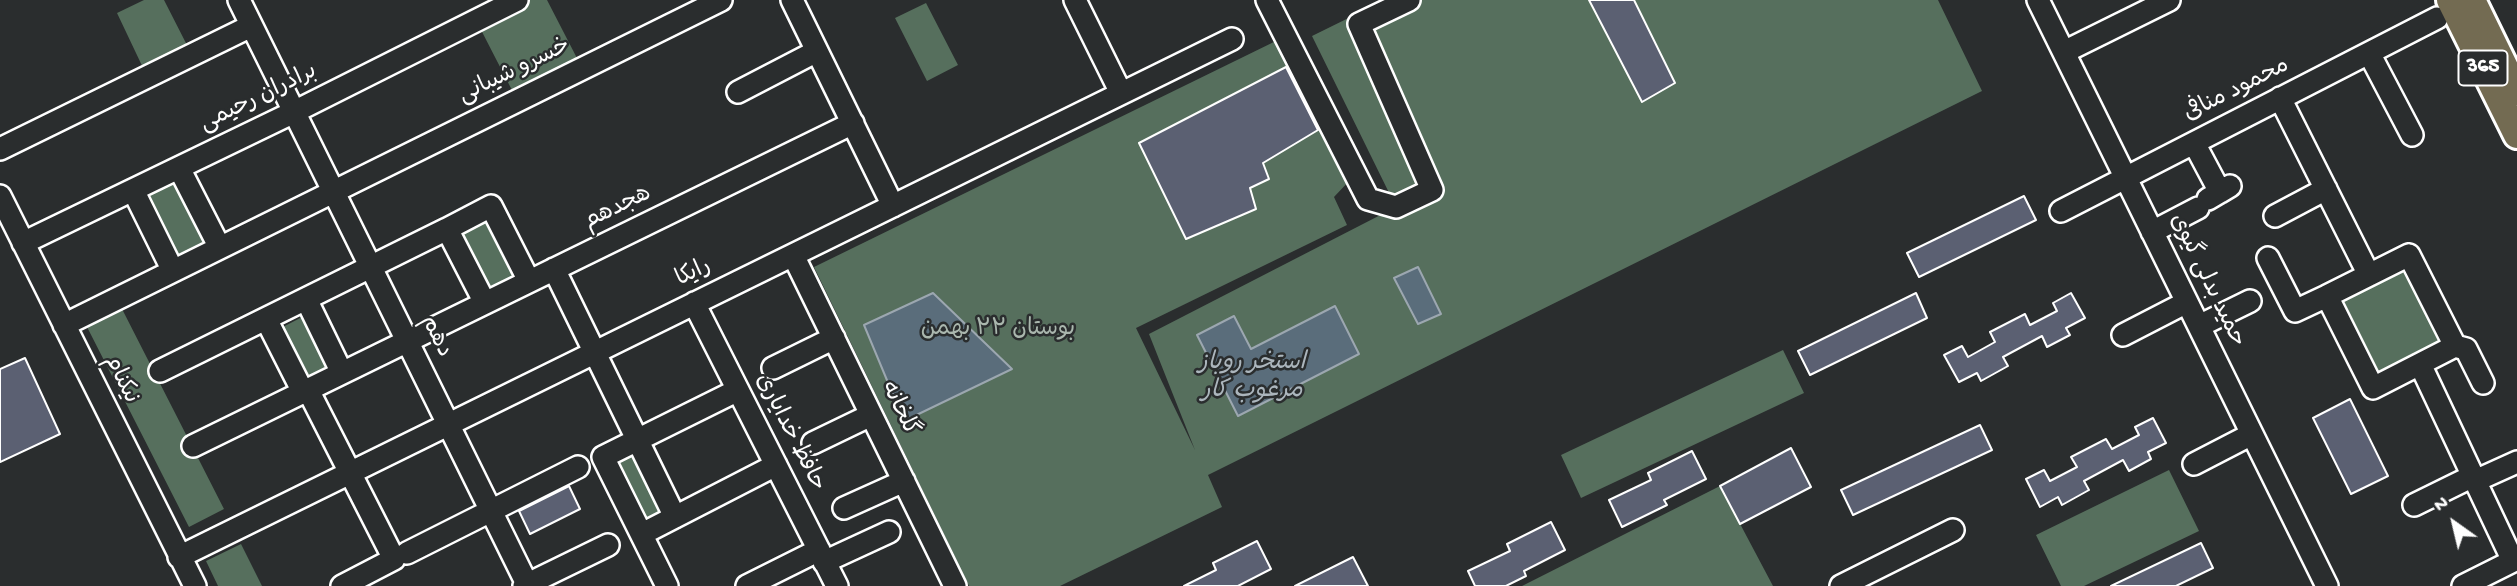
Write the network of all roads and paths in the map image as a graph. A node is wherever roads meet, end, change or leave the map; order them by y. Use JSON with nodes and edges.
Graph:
{"nodes":[{"id":1,"x":239,"y":0,"type":"edge"},
{"id":2,"x":720,"y":0,"type":"edge"},
{"id":3,"x":792,"y":0,"type":"edge"},
{"id":4,"x":1075,"y":0,"type":"edge"},
{"id":5,"x":1267,"y":0,"type":"edge"},
{"id":6,"x":1409,"y":0,"type":"edge"},
{"id":7,"x":2038,"y":0,"type":"edge"},
{"id":8,"x":2169,"y":0,"type":"edge"},
{"id":9,"x":2472,"y":0,"type":"edge"},
{"id":10,"x":511,"y":1,"type":"edge"},
{"id":11,"x":2444,"y":9,"type":"edge"},
{"id":12,"x":251,"y":26,"type":"junction"},
{"id":13,"x":1232,"y":39,"type":"dead end"},
{"id":14,"x":817,"y":51,"type":"junction"},
{"id":15,"x":2064,"y":52,"type":"junction"},
{"id":16,"x":2369,"y":53,"type":"junction"},
{"id":17,"x":738,"y":92,"type":"dead end"},
{"id":18,"x":2517,"y":92,"type":"edge"},
{"id":19,"x":1121,"y":93,"type":"junction"},
{"id":20,"x":2280,"y":98,"type":"junction"},
{"id":21,"x":294,"y":112,"type":"junction"},
{"id":22,"x":852,"y":123,"type":"junction"},
{"id":23,"x":2412,"y":135,"type":"dead end"},
{"id":24,"x":2517,"y":135,"type":"edge"},
{"id":25,"x":2194,"y":143,"type":"junction"},
{"id":26,"x":0,"y":149,"type":"edge"},
{"id":27,"x":179,"y":168,"type":"junction"},
{"id":28,"x":2126,"y":178,"type":"junction"},
{"id":29,"x":2326,"y":189,"type":"junction"},
{"id":30,"x":133,"y":190,"type":"junction"},
{"id":31,"x":333,"y":191,"type":"junction"},
{"id":32,"x":0,"y":196,"type":"edge"},
{"id":33,"x":893,"y":205,"type":"junction"},
{"id":34,"x":2061,"y":211,"type":"dead end"},
{"id":35,"x":2275,"y":216,"type":"dead end"},
{"id":36,"x":447,"y":229,"type":"junction"},
{"id":37,"x":2152,"y":232,"type":"junction"},
{"id":38,"x":23,"y":243,"type":"junction"},
{"id":39,"x":220,"y":248,"type":"junction"},
{"id":40,"x":793,"y":255,"type":"junction"},
{"id":41,"x":2268,"y":258,"type":"dead end"},
{"id":42,"x":371,"y":268,"type":"junction"},
{"id":43,"x":554,"y":270,"type":"junction"},
{"id":44,"x":173,"y":271,"type":"junction"},
{"id":45,"x":2370,"y":275,"type":"junction"},
{"id":46,"x":529,"y":281,"type":"junction"},
{"id":47,"x":2327,"y":296,"type":"junction"},
{"id":48,"x":306,"y":299,"type":"junction"},
{"id":49,"x":2250,"y":301,"type":"dead end"},
{"id":50,"x":2187,"y":302,"type":"junction"},
{"id":51,"x":485,"y":303,"type":"junction"},
{"id":52,"x":694,"y":303,"type":"junction"},
{"id":53,"x":266,"y":319,"type":"junction"},
{"id":54,"x":64,"y":325,"type":"junction"},
{"id":55,"x":2199,"y":326,"type":"junction"},
{"id":56,"x":2123,"y":335,"type":"dead end"},
{"id":57,"x":834,"y":338,"type":"junction"},
{"id":58,"x":407,"y":341,"type":"junction"},
{"id":59,"x":2455,"y":346,"type":"junction"},
{"id":60,"x":595,"y":353,"type":"junction"},
{"id":61,"x":2420,"y":364,"type":"junction"},
{"id":62,"x":773,"y":368,"type":"dead end"},
{"id":63,"x":160,"y":371,"type":"dead end"},
{"id":64,"x":342,"y":373,"type":"junction"},
{"id":65,"x":2483,"y":383,"type":"dead end"},
{"id":66,"x":738,"y":390,"type":"junction"},
{"id":67,"x":305,"y":391,"type":"junction"},
{"id":68,"x":871,"y":415,"type":"junction"},
{"id":69,"x":448,"y":425,"type":"junction"},
{"id":70,"x":2252,"y":435,"type":"junction"},
{"id":71,"x":638,"y":440,"type":"junction"},
{"id":72,"x":814,"y":443,"type":"dead end"},
{"id":73,"x":193,"y":446,"type":"dead end"},
{"id":74,"x":2517,"y":462,"type":"edge"},
{"id":75,"x":2194,"y":464,"type":"dead end"},
{"id":76,"x":776,"y":465,"type":"junction"},
{"id":77,"x":578,"y":467,"type":"dead end"},
{"id":78,"x":350,"y":473,"type":"junction"},
{"id":79,"x":2474,"y":479,"type":"junction"},
{"id":80,"x":904,"y":481,"type":"junction"},
{"id":81,"x":2414,"y":505,"type":"dead end"},
{"id":82,"x":844,"y":508,"type":"dead end"},
{"id":83,"x":491,"y":511,"type":"junction"},
{"id":84,"x":675,"y":517,"type":"junction"},
{"id":85,"x":1953,"y":530,"type":"dead end"},
{"id":86,"x":889,"y":532,"type":"dead end"},
{"id":87,"x":642,"y":534,"type":"junction"},
{"id":88,"x":608,"y":545,"type":"dead end"},
{"id":89,"x":407,"y":553,"type":"dead end"},
{"id":90,"x":821,"y":556,"type":"junction"},
{"id":91,"x":179,"y":557,"type":"junction"},
{"id":92,"x":2515,"y":560,"type":"edge"},
{"id":93,"x":382,"y":577,"type":"edge"},
{"id":94,"x":526,"y":585,"type":"edge"},
{"id":95,"x":195,"y":586,"type":"edge"},
{"id":96,"x":342,"y":586,"type":"edge"},
{"id":97,"x":667,"y":586,"type":"edge"},
{"id":98,"x":747,"y":586,"type":"edge"},
{"id":99,"x":836,"y":586,"type":"edge"},
{"id":100,"x":956,"y":586,"type":"edge"},
{"id":101,"x":1841,"y":586,"type":"edge"},
{"id":102,"x":2327,"y":586,"type":"edge"},
{"id":103,"x":2463,"y":586,"type":"edge"}],
"edges":[{"from":1,"to":12,"type":"street","name":"دهم"},
{"from":2,"to":31,"type":"street","name":"خسرو شیبانی"},
{"from":3,"to":14,"type":"street"},
{"from":4,"to":19,"type":"street"},
{"from":5,"to":6,"type":"street"},
{"from":7,"to":15,"type":"street","name":"حمید بدلی گیوی"},
{"from":8,"to":15,"type":"street"},
{"from":9,"to":18,"type":"main road","number":"365"},
{"from":10,"to":21,"type":"street","name":"برادران رحیمی"},
{"from":11,"to":16,"type":"street","name":"محمود منافی"},
{"from":11,"to":24,"type":"main road","number":"365"},
{"from":12,"to":21,"type":"street","name":"دهم"},
{"from":12,"to":26,"type":"street"},
{"from":13,"to":19,"type":"street","name":"رایکا"},
{"from":14,"to":17,"type":"street"},
{"from":14,"to":22,"type":"street"},
{"from":15,"to":28,"type":"street","name":"حمید بدلی گیوی"},
{"from":16,"to":20,"type":"street","name":"محمود منافی"},
{"from":16,"to":23,"type":"street"},
{"from":19,"to":33,"type":"street","name":"رایکا"},
{"from":20,"to":25,"type":"street","name":"محمود منافی"},
{"from":20,"to":29,"type":"street"},
{"from":21,"to":27,"type":"street","name":"برادران رحیمی"},
{"from":21,"to":31,"type":"street","name":"دهم"},
{"from":22,"to":33,"type":"street"},
{"from":22,"to":43,"type":"street","name":"هجدهم"},
{"from":25,"to":28,"type":"street","name":"محمود منافی"},
{"from":25,"to":37,"type":"street"},
{"from":27,"to":30,"type":"street","name":"برادران رحیمی"},
{"from":27,"to":39,"type":"street"},
{"from":28,"to":34,"type":"street","name":"محمود منافی"},
{"from":28,"to":37,"type":"street","name":"حمید بدلی گیوی"},
{"from":29,"to":35,"type":"street"},
{"from":29,"to":45,"type":"street"},
{"from":30,"to":38,"type":"street","name":"برادران رحیمی"},
{"from":30,"to":44,"type":"street"},
{"from":31,"to":39,"type":"street","name":"خسرو شیبانی"},
{"from":31,"to":42,"type":"street","name":"دهم"},
{"from":32,"to":38,"type":"street","name":"نیکنام"},
{"from":32,"to":95,"type":"street"},
{"from":33,"to":40,"type":"street","name":"رایکا"},
{"from":36,"to":42,"type":"street"},
{"from":36,"to":46,"type":"street"},
{"from":36,"to":51,"type":"street"},
{"from":37,"to":50,"type":"street","name":"حمید بدلی گیوی"},
{"from":38,"to":54,"type":"street","name":"نیکنام"},
{"from":39,"to":44,"type":"street","name":"خسرو شیبانی"},
{"from":40,"to":52,"type":"street","name":"رایکا"},
{"from":40,"to":57,"type":"street","name":"گلخانه"},
{"from":41,"to":47,"type":"street"},
{"from":42,"to":48,"type":"street"},
{"from":42,"to":58,"type":"street","name":"دهم"},
{"from":43,"to":46,"type":"street","name":"هجدهم"},
{"from":43,"to":60,"type":"street"},
{"from":44,"to":54,"type":"street","name":"خسرو شیبانی"},
{"from":45,"to":47,"type":"street"},
{"from":45,"to":59,"type":"street"},
{"from":46,"to":51,"type":"street","name":"هجدهم"},
{"from":47,"to":61,"type":"street"},
{"from":48,"to":53,"type":"street"},
{"from":48,"to":64,"type":"street"},
{"from":49,"to":55,"type":"street"},
{"from":50,"to":55,"type":"street","name":"حمید بدلی گیوی"},
{"from":50,"to":56,"type":"street"},
{"from":51,"to":58,"type":"street","name":"هجدهم"},
{"from":52,"to":60,"type":"street","name":"رایکا"},
{"from":52,"to":66,"type":"street","name":"حافظ خدایاری"},
{"from":53,"to":63,"type":"street"},
{"from":53,"to":67,"type":"street"},
{"from":54,"to":91,"type":"street","name":"نیکنام"},
{"from":55,"to":70,"type":"street","name":"حمید بدلی گیوی"},
{"from":57,"to":62,"type":"street"},
{"from":57,"to":68,"type":"street","name":"گلخانه"},
{"from":58,"to":64,"type":"street","name":"هجدهم"},
{"from":58,"to":69,"type":"street","name":"دهم"},
{"from":59,"to":61,"type":"street"},
{"from":59,"to":65,"type":"street"},
{"from":60,"to":69,"type":"street","name":"رایکا"},
{"from":60,"to":71,"type":"street"},
{"from":61,"to":79,"type":"street"},
{"from":64,"to":67,"type":"street","name":"هجدهم"},
{"from":66,"to":71,"type":"street"},
{"from":66,"to":76,"type":"street","name":"حافظ خدایاری"},
{"from":67,"to":73,"type":"street","name":"هجدهم"},
{"from":67,"to":78,"type":"street"},
{"from":68,"to":72,"type":"street"},
{"from":68,"to":80,"type":"street","name":"گلخانه"},
{"from":69,"to":78,"type":"street","name":"رایکا"},
{"from":69,"to":83,"type":"street","name":"دهم"},
{"from":70,"to":75,"type":"street"},
{"from":70,"to":102,"type":"street","name":"حمید بدلی گیوی"},
{"from":71,"to":84,"type":"street"},
{"from":71,"to":87,"type":"street"},
{"from":74,"to":79,"type":"street"},
{"from":76,"to":84,"type":"street"},
{"from":76,"to":90,"type":"street","name":"حافظ خدایاری"},
{"from":77,"to":83,"type":"street"},
{"from":78,"to":91,"type":"street","name":"رایکا"},
{"from":78,"to":93,"type":"street"},
{"from":79,"to":81,"type":"street"},
{"from":79,"to":92,"type":"street"},
{"from":80,"to":82,"type":"street"},
{"from":80,"to":100,"type":"street","name":"گلخانه"},
{"from":83,"to":89,"type":"street"},
{"from":83,"to":94,"type":"street","name":"دهم"},
{"from":84,"to":87,"type":"street"},
{"from":85,"to":101,"type":"street"},
{"from":86,"to":90,"type":"street"},
{"from":87,"to":97,"type":"street"},
{"from":88,"to":94,"type":"street"},
{"from":90,"to":98,"type":"street"},
{"from":90,"to":99,"type":"street","name":"حافظ خدایاری"},
{"from":91,"to":95,"type":"street","name":"نیکنام"},
{"from":92,"to":103,"type":"street"},
{"from":93,"to":96,"type":"street"}]}
